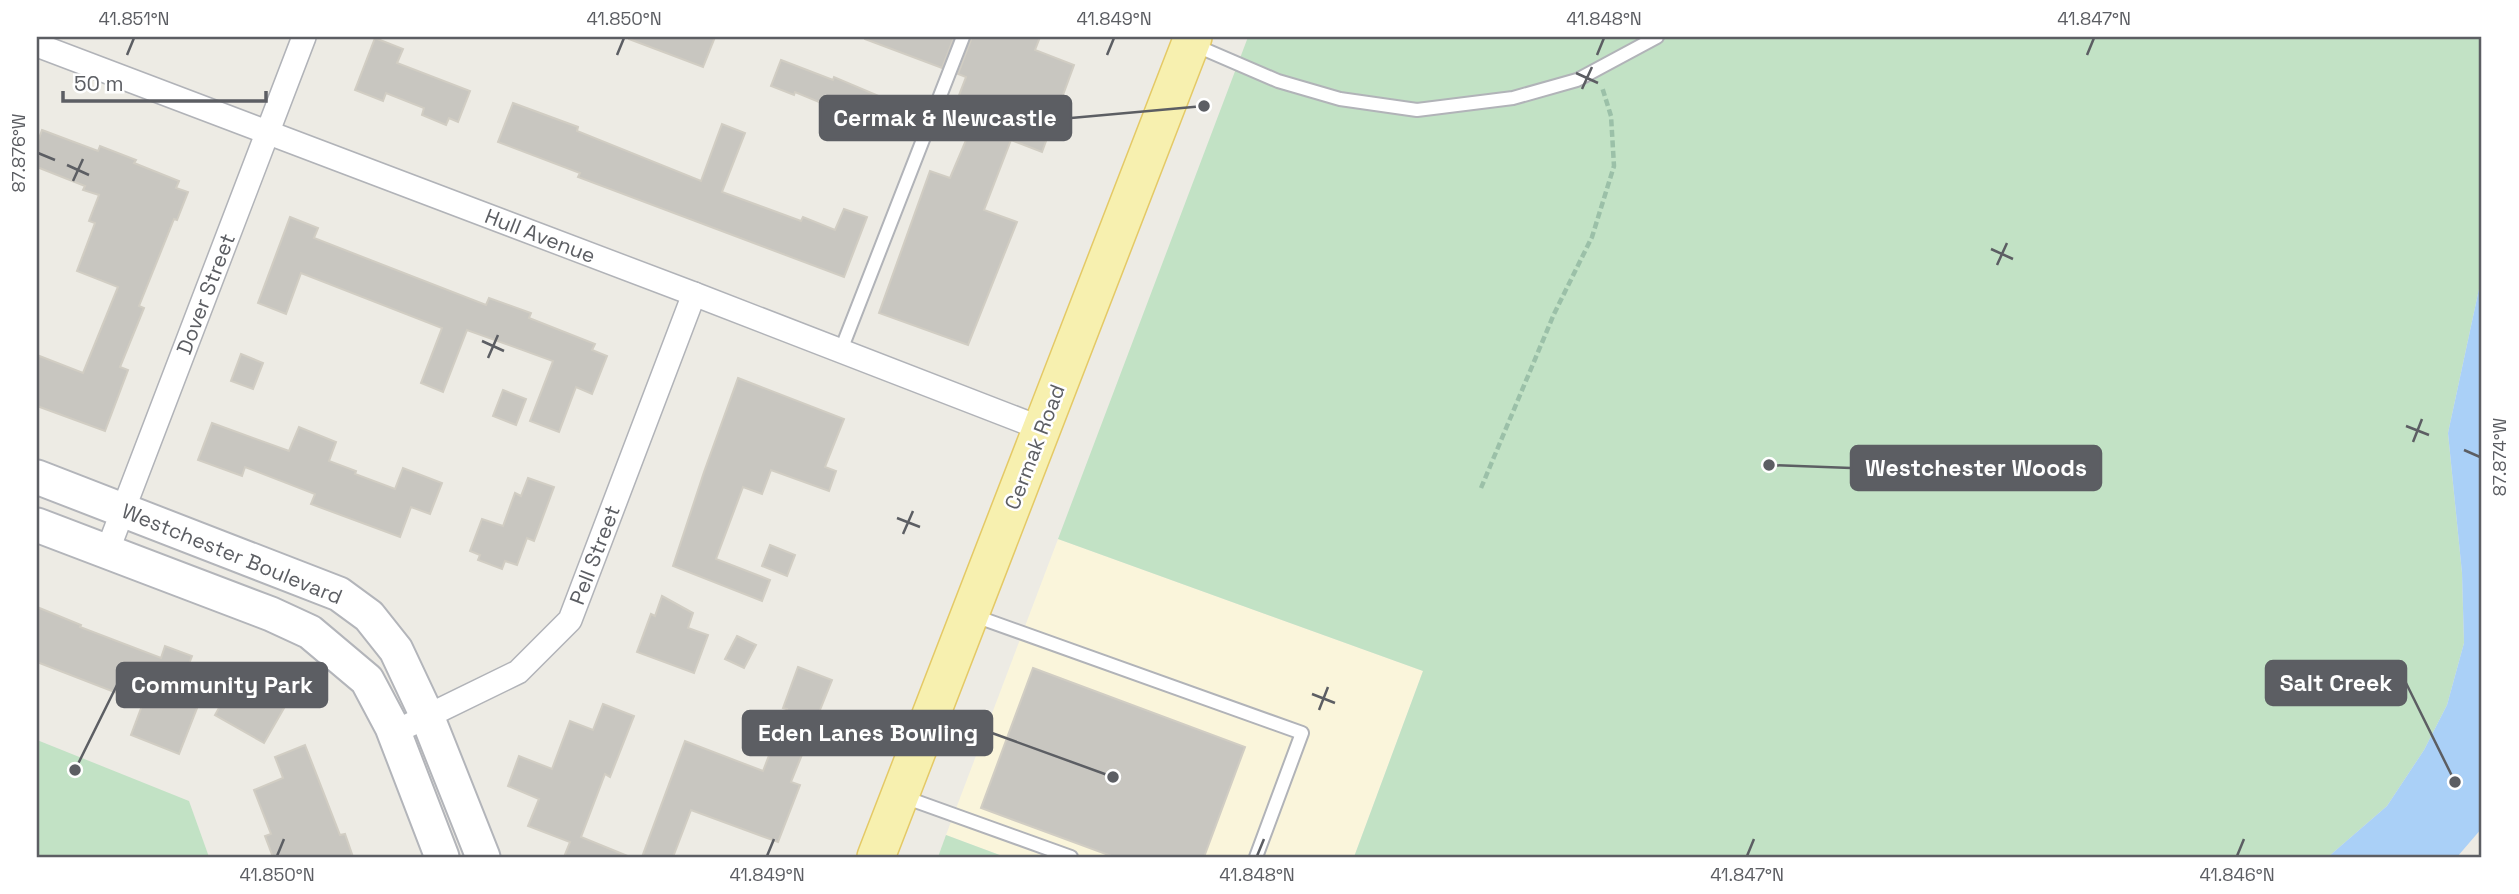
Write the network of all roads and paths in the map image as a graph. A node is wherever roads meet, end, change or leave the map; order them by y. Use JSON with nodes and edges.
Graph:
{"nodes":[{"id":1,"x":304,"y":37,"type":"edge"},
{"id":2,"x":963,"y":37,"type":"edge"},
{"id":3,"x":1657,"y":37,"type":"edge"},
{"id":4,"x":1186,"y":39,"type":"edge"},
{"id":5,"x":37,"y":45,"type":"edge"},
{"id":6,"x":1596,"y":70,"type":"junction"},
{"id":7,"x":267,"y":132,"type":"junction"},
{"id":8,"x":694,"y":294,"type":"junction"},
{"id":9,"x":841,"y":350,"type":"junction"},
{"id":10,"x":1043,"y":429,"type":"junction"},
{"id":11,"x":37,"y":477,"type":"edge"},
{"id":12,"x":1481,"y":488,"type":"dead end"},
{"id":13,"x":123,"y":510,"type":"junction"},
{"id":14,"x":37,"y":525,"type":"edge"},
{"id":15,"x":107,"y":552,"type":"junction"},
{"id":16,"x":971,"y":615,"type":"junction"},
{"id":17,"x":427,"y":716,"type":"junction"},
{"id":18,"x":395,"y":732,"type":"junction"},
{"id":19,"x":900,"y":796,"type":"junction"},
{"id":20,"x":442,"y":857,"type":"edge"},
{"id":21,"x":483,"y":857,"type":"edge"},
{"id":22,"x":876,"y":857,"type":"edge"},
{"id":23,"x":1071,"y":857,"type":"edge"},
{"id":24,"x":1256,"y":857,"type":"edge"}],
"edges":[{"from":1,"to":7,"type":"street","name":"Dover Street"},
{"from":2,"to":9,"type":"lane"},
{"from":3,"to":6,"type":"lane"},
{"from":4,"to":6,"type":"lane"},
{"from":4,"to":10,"type":"main road","name":"Cermak Road"},
{"from":5,"to":7,"type":"street","name":"Hull Avenue"},
{"from":6,"to":12,"type":"path"},
{"from":7,"to":8,"type":"street","name":"Hull Avenue"},
{"from":7,"to":13,"type":"street","name":"Dover Street"},
{"from":8,"to":9,"type":"street","name":"Hull Avenue"},
{"from":8,"to":17,"type":"street","name":"Pell Street"},
{"from":9,"to":10,"type":"street","name":"Hull Avenue"},
{"from":10,"to":16,"type":"main road","name":"Cermak Road"},
{"from":11,"to":13,"type":"street","name":"Westchester Boulevard"},
{"from":13,"to":15,"type":"street","name":"Dover Street"},
{"from":13,"to":17,"type":"street","name":"Westchester Boulevard"},
{"from":14,"to":15,"type":"street","name":"Westchester Boulevard"},
{"from":15,"to":18,"type":"street","name":"Westchester Boulevard"},
{"from":16,"to":19,"type":"main road","name":"Cermak Road"},
{"from":16,"to":24,"type":"lane"},
{"from":17,"to":18,"type":"street","name":"Pell Street"},
{"from":17,"to":21,"type":"street","name":"Westchester Boulevard"},
{"from":18,"to":20,"type":"street","name":"Westchester Boulevard"},
{"from":19,"to":22,"type":"main road","name":"Cermak Road"},
{"from":19,"to":23,"type":"lane"}]}
